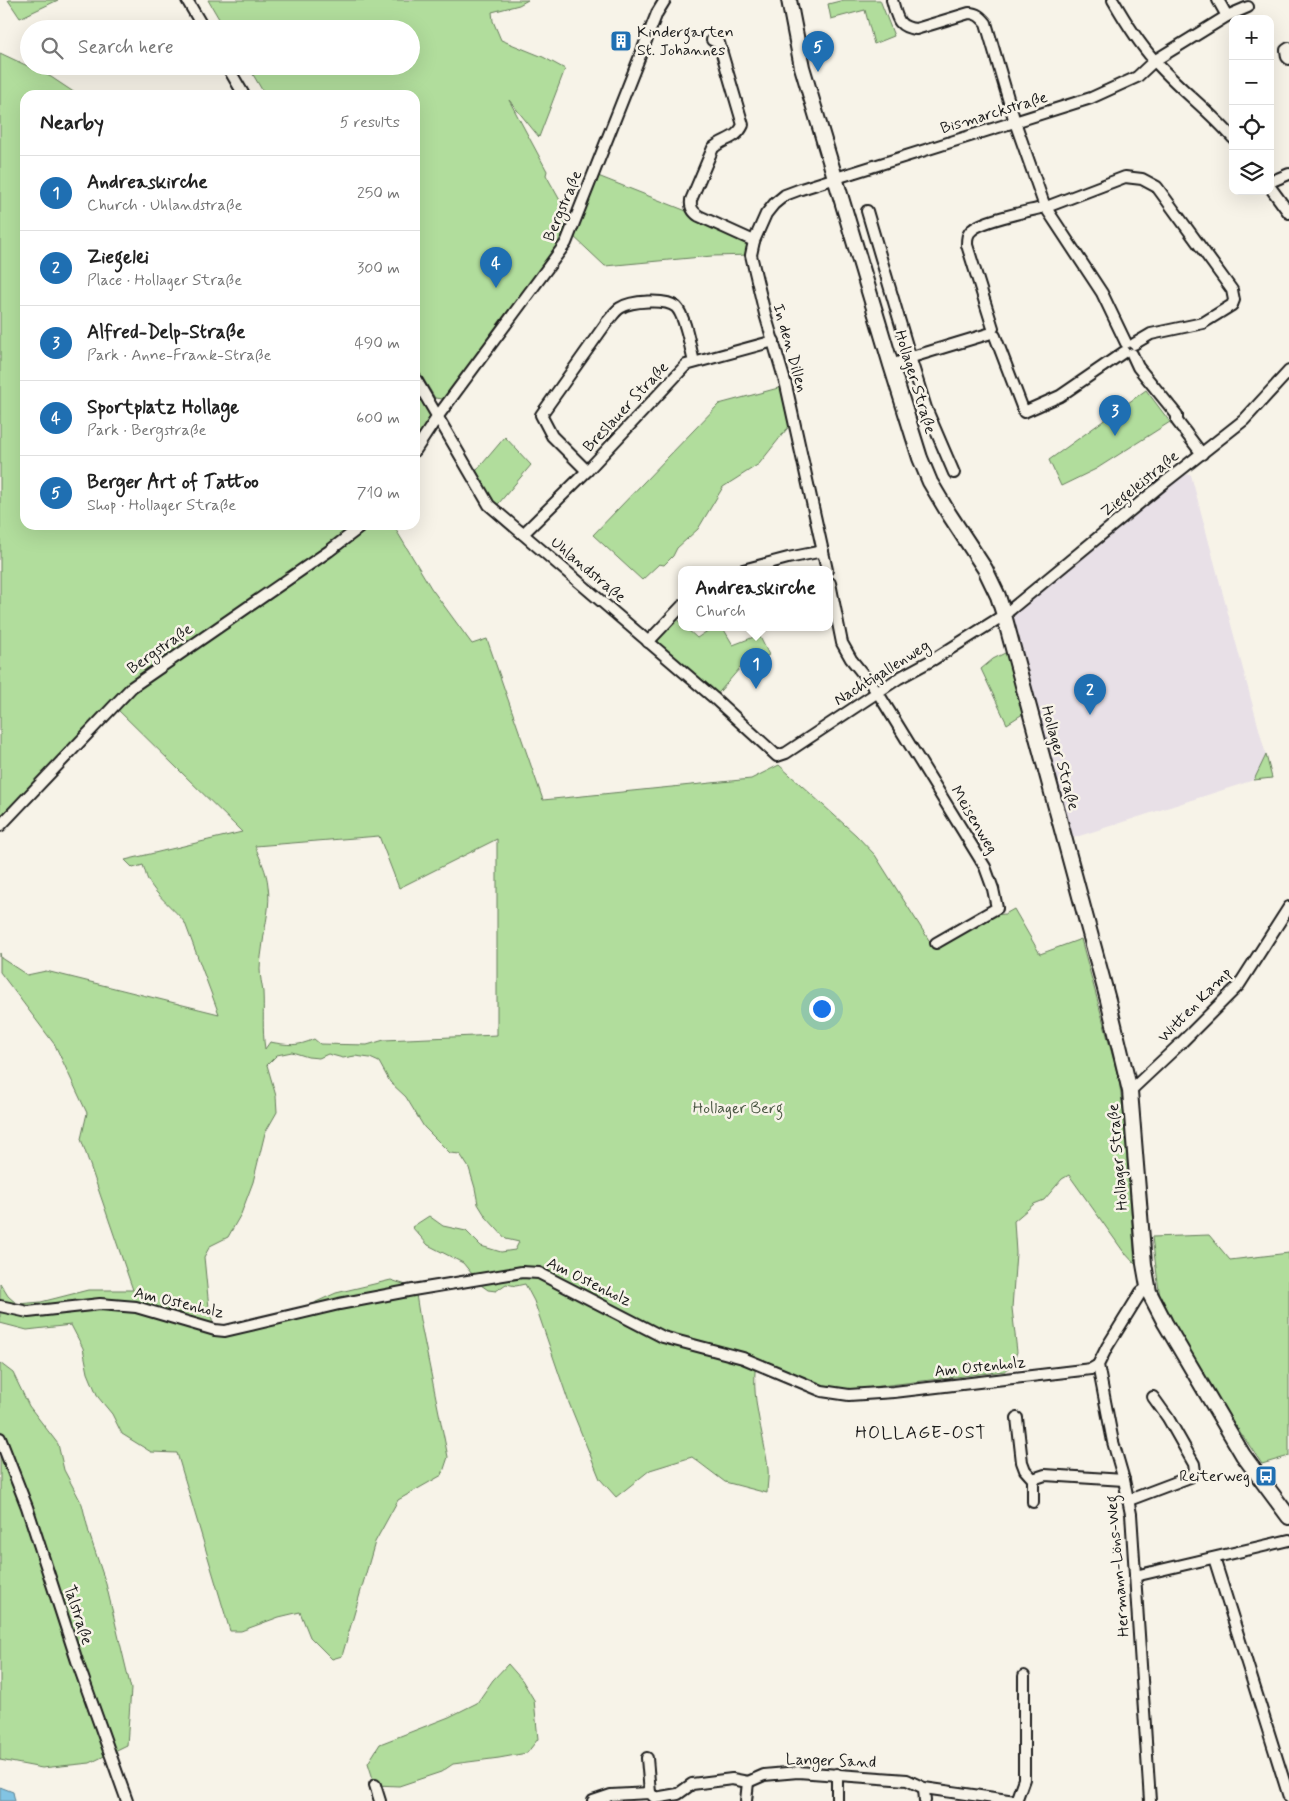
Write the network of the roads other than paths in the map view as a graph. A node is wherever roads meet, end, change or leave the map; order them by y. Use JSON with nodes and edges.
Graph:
{"nodes":[{"id":1,"x":187,"y":0,"type":"edge"},
{"id":2,"x":665,"y":0,"type":"edge"},
{"id":3,"x":789,"y":0,"type":"edge"},
{"id":4,"x":892,"y":0,"type":"edge"},
{"id":5,"x":1113,"y":0,"type":"edge"},
{"id":6,"x":1218,"y":0,"type":"edge"},
{"id":7,"x":1248,"y":7,"type":"dead end"},
{"id":8,"x":1227,"y":16,"type":"junction"},
{"id":9,"x":199,"y":20,"type":"edge"},
{"id":10,"x":712,"y":40,"type":"dead end"},
{"id":11,"x":1289,"y":48,"type":"edge"},
{"id":12,"x":1289,"y":59,"type":"edge"},
{"id":13,"x":1154,"y":61,"type":"junction"},
{"id":14,"x":232,"y":75,"type":"edge"},
{"id":15,"x":241,"y":90,"type":"edge"},
{"id":16,"x":1015,"y":122,"type":"junction"},
{"id":17,"x":1229,"y":133,"type":"edge"},
{"id":18,"x":1289,"y":174,"type":"edge"},
{"id":19,"x":834,"y":178,"type":"junction"},
{"id":20,"x":1274,"y":180,"type":"edge"},
{"id":21,"x":1274,"y":192,"type":"edge"},
{"id":22,"x":1046,"y":207,"type":"junction"},
{"id":23,"x":867,"y":211,"type":"dead end"},
{"id":24,"x":1289,"y":213,"type":"edge"},
{"id":25,"x":754,"y":241,"type":"junction"},
{"id":26,"x":992,"y":333,"type":"junction"},
{"id":27,"x":774,"y":341,"type":"junction"},
{"id":28,"x":1129,"y":348,"type":"junction"},
{"id":29,"x":911,"y":358,"type":"junction"},
{"id":30,"x":694,"y":362,"type":"junction"},
{"id":31,"x":891,"y":365,"type":"junction"},
{"id":32,"x":1289,"y":371,"type":"edge"},
{"id":33,"x":420,"y":386,"type":"edge"},
{"id":34,"x":438,"y":416,"type":"junction"},
{"id":35,"x":420,"y":443,"type":"edge"},
{"id":36,"x":1202,"y":454,"type":"junction"},
{"id":37,"x":586,"y":471,"type":"junction"},
{"id":38,"x":954,"y":473,"type":"dead end"},
{"id":39,"x":356,"y":530,"type":"edge"},
{"id":40,"x":523,"y":534,"type":"junction"},
{"id":41,"x":823,"y":551,"type":"junction"},
{"id":42,"x":758,"y":566,"type":"edge"},
{"id":43,"x":826,"y":566,"type":"edge"},
{"id":44,"x":833,"y":598,"type":"edge"},
{"id":45,"x":678,"y":610,"type":"edge"},
{"id":46,"x":1004,"y":615,"type":"junction"},
{"id":47,"x":648,"y":642,"type":"junction"},
{"id":48,"x":878,"y":693,"type":"junction"},
{"id":49,"x":777,"y":756,"type":"joint"},
{"id":50,"x":0,"y":826,"type":"edge"},
{"id":51,"x":1289,"y":907,"type":"edge"},
{"id":52,"x":936,"y":943,"type":"dead end"},
{"id":53,"x":1130,"y":1091,"type":"junction"},
{"id":54,"x":1148,"y":1287,"type":"junction"},
{"id":55,"x":0,"y":1306,"type":"edge"},
{"id":56,"x":1098,"y":1365,"type":"junction"},
{"id":57,"x":1153,"y":1397,"type":"dead end"},
{"id":58,"x":1017,"y":1418,"type":"dead end"},
{"id":59,"x":0,"y":1438,"type":"edge"},
{"id":60,"x":1033,"y":1479,"type":"junction"},
{"id":61,"x":1124,"y":1480,"type":"junction"},
{"id":62,"x":1129,"y":1500,"type":"junction"},
{"id":63,"x":1033,"y":1502,"type":"dead end"},
{"id":64,"x":1288,"y":1515,"type":"edge"},
{"id":65,"x":1289,"y":1540,"type":"edge"},
{"id":66,"x":1214,"y":1558,"type":"junction"},
{"id":67,"x":1135,"y":1576,"type":"junction"},
{"id":68,"x":1024,"y":1676,"type":"dead end"},
{"id":69,"x":647,"y":1758,"type":"dead end"},
{"id":70,"x":837,"y":1774,"type":"junction"},
{"id":71,"x":748,"y":1782,"type":"junction"},
{"id":72,"x":375,"y":1785,"type":"dead end"},
{"id":73,"x":924,"y":1788,"type":"junction"},
{"id":74,"x":653,"y":1797,"type":"edge"},
{"id":75,"x":1289,"y":1797,"type":"edge"},
{"id":76,"x":127,"y":1801,"type":"edge"},
{"id":77,"x":380,"y":1801,"type":"edge"},
{"id":78,"x":593,"y":1801,"type":"edge"},
{"id":79,"x":746,"y":1801,"type":"edge"},
{"id":80,"x":837,"y":1801,"type":"edge"},
{"id":81,"x":925,"y":1801,"type":"edge"},
{"id":82,"x":1016,"y":1801,"type":"edge"},
{"id":83,"x":1150,"y":1801,"type":"edge"}],
"edges":[{"from":1,"to":9,"type":"street"},
{"from":2,"to":34,"type":"street","name":"Bergstraße"},
{"from":3,"to":19,"type":"main road","name":"Hollager Straße"},
{"from":4,"to":16,"type":"street"},
{"from":5,"to":13,"type":"street"},
{"from":6,"to":8,"type":"street"},
{"from":7,"to":8,"type":"street","name":"Bismarckstraße"},
{"from":8,"to":13,"type":"street","name":"Bismarckstraße"},
{"from":10,"to":25,"type":"street"},
{"from":11,"to":12,"type":"street"},
{"from":13,"to":16,"type":"street","name":"Bismarckstraße"},
{"from":13,"to":17,"type":"street"},
{"from":14,"to":15,"type":"street"},
{"from":16,"to":19,"type":"street","name":"Bismarckstraße"},
{"from":16,"to":22,"type":"street"},
{"from":18,"to":20,"type":"street"},
{"from":19,"to":25,"type":"street","name":"In den Dillen"},
{"from":19,"to":31,"type":"main road","name":"Hollager Straße"},
{"from":21,"to":24,"type":"street"},
{"from":22,"to":26,"type":"street"},
{"from":22,"to":28,"type":"street"},
{"from":22,"to":28,"type":"street"},
{"from":23,"to":29,"type":"street"},
{"from":25,"to":27,"type":"street","name":"In den Dillen"},
{"from":26,"to":28,"type":"street"},
{"from":26,"to":29,"type":"street"},
{"from":27,"to":30,"type":"street","name":"Breslauer Straße"},
{"from":27,"to":41,"type":"street","name":"In den Dillen"},
{"from":28,"to":36,"type":"street"},
{"from":29,"to":31,"type":"street"},
{"from":29,"to":38,"type":"street"},
{"from":30,"to":37,"type":"street","name":"Breslauer Straße"},
{"from":30,"to":37,"type":"street"},
{"from":31,"to":46,"type":"main road","name":"Hollager Straße"},
{"from":32,"to":36,"type":"street","name":"Ziegeleistraße"},
{"from":33,"to":34,"type":"street","name":"Uhlandstraße"},
{"from":34,"to":35,"type":"street","name":"Bergstraße"},
{"from":34,"to":40,"type":"street","name":"Uhlandstraße"},
{"from":36,"to":46,"type":"street","name":"Ziegeleistraße"},
{"from":37,"to":40,"type":"street","name":"Breslauer Straße"},
{"from":39,"to":50,"type":"street","name":"Bergstraße"},
{"from":40,"to":47,"type":"street","name":"Uhlandstraße"},
{"from":41,"to":42,"type":"street"},
{"from":41,"to":43,"type":"street","name":"In den Dillen"},
{"from":44,"to":48,"type":"street"},
{"from":45,"to":47,"type":"street"},
{"from":46,"to":48,"type":"street","name":"Nachtigallenweg"},
{"from":46,"to":53,"type":"main road","name":"Hollager Straße"},
{"from":47,"to":49,"type":"street","name":"Uhlandstraße"},
{"from":48,"to":49,"type":"street","name":"Nachtigallenweg"},
{"from":48,"to":52,"type":"street","name":"Meisenweg"},
{"from":51,"to":53,"type":"street","name":"Witten Kamp"},
{"from":53,"to":54,"type":"main road","name":"Hollager Straße"},
{"from":54,"to":56,"type":"street"},
{"from":54,"to":64,"type":"main road","name":"Hollager Straße"},
{"from":55,"to":56,"type":"street","name":"Am Ostenholz"},
{"from":56,"to":61,"type":"street","name":"Hermann-Löns-Weg"},
{"from":57,"to":62,"type":"street"},
{"from":58,"to":60,"type":"street"},
{"from":59,"to":76,"type":"street","name":"Talstraße"},
{"from":60,"to":61,"type":"street"},
{"from":60,"to":63,"type":"street"},
{"from":61,"to":62,"type":"street","name":"Hermann-Löns-Weg"},
{"from":62,"to":67,"type":"street","name":"Hermann-Löns-Weg"},
{"from":65,"to":66,"type":"street"},
{"from":66,"to":67,"type":"street"},
{"from":66,"to":75,"type":"street"},
{"from":67,"to":83,"type":"street","name":"Hermann-Löns-Weg"},
{"from":68,"to":82,"type":"street"},
{"from":69,"to":74,"type":"street"},
{"from":70,"to":71,"type":"street","name":"Langer Sand"},
{"from":70,"to":73,"type":"street","name":"Langer Sand"},
{"from":70,"to":80,"type":"street"},
{"from":71,"to":74,"type":"street","name":"Langer Sand"},
{"from":71,"to":79,"type":"street"},
{"from":72,"to":77,"type":"street"},
{"from":73,"to":81,"type":"street"},
{"from":73,"to":82,"type":"street","name":"Langer Sand"},
{"from":74,"to":78,"type":"street","name":"Langer Sand"}]}
